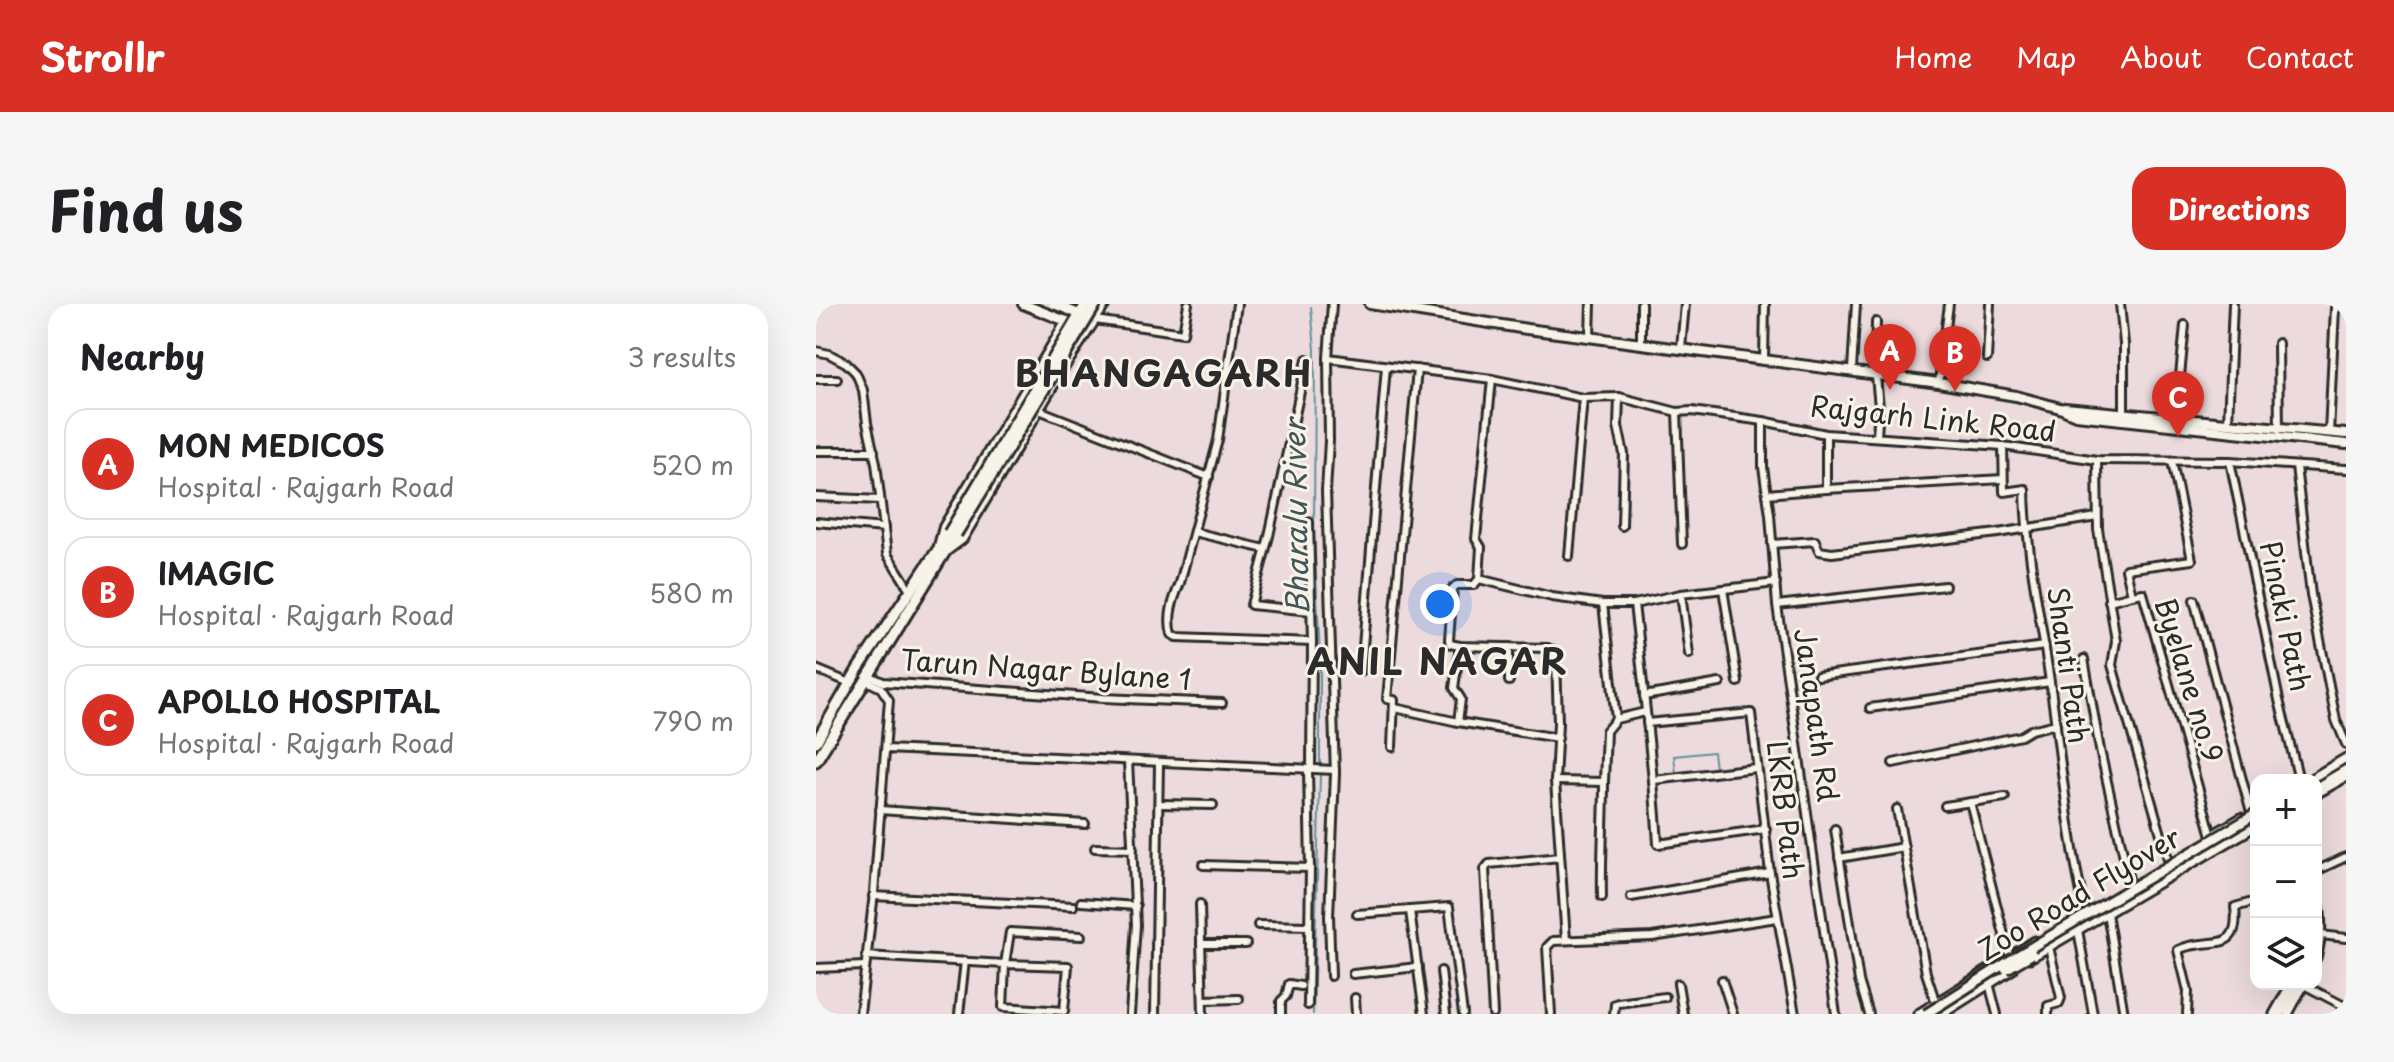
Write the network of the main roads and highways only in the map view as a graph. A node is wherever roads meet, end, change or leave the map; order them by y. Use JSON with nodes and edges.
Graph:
{"nodes":[{"id":1,"x":1023,"y":304,"type":"edge"},
{"id":2,"x":1054,"y":304,"type":"edge"},
{"id":3,"x":1096,"y":304,"type":"edge"},
{"id":4,"x":1105,"y":304,"type":"edge"},
{"id":5,"x":1370,"y":304,"type":"edge"},
{"id":6,"x":1078,"y":306,"type":"edge"},
{"id":7,"x":1401,"y":306,"type":"edge"},
{"id":8,"x":1066,"y":321,"type":"junction"},
{"id":9,"x":1057,"y":337,"type":"junction"},
{"id":10,"x":1078,"y":348,"type":"junction"},
{"id":11,"x":2060,"y":408,"type":"junction"},
{"id":12,"x":2346,"y":434,"type":"edge"},
{"id":13,"x":2346,"y":444,"type":"edge"},
{"id":14,"x":952,"y":533,"type":"junction"},
{"id":15,"x":942,"y":550,"type":"junction"},
{"id":16,"x":821,"y":725,"type":"edge"},
{"id":17,"x":816,"y":742,"type":"edge"},
{"id":18,"x":816,"y":761,"type":"edge"},
{"id":19,"x":2346,"y":767,"type":"edge"},
{"id":20,"x":2322,"y":781,"type":"edge"},
{"id":21,"x":2250,"y":820,"type":"edge"},
{"id":22,"x":2250,"y":820,"type":"edge"},
{"id":23,"x":2296,"y":990,"type":"edge"},
{"id":24,"x":1926,"y":1014,"type":"edge"},
{"id":25,"x":1936,"y":1014,"type":"edge"},
{"id":26,"x":2282,"y":1014,"type":"edge"}],
"edges":[{"from":1,"to":8,"type":"main road"},
{"from":2,"to":6,"type":"main road","bridge":true},
{"from":3,"to":14,"type":"main road","bridge":true},
{"from":4,"to":10,"type":"main road"},
{"from":5,"to":7,"type":"main road"},
{"from":6,"to":8,"type":"main road"},
{"from":6,"to":14,"type":"main road","bridge":true},
{"from":7,"to":11,"type":"main road"},
{"from":8,"to":9,"type":"main road"},
{"from":9,"to":10,"type":"main road"},
{"from":9,"to":15,"type":"main road"},
{"from":10,"to":15,"type":"main road"},
{"from":11,"to":12,"type":"main road"},
{"from":11,"to":13,"type":"main road"},
{"from":14,"to":15,"type":"main road"},
{"from":15,"to":16,"type":"main road"},
{"from":15,"to":18,"type":"main road"},
{"from":16,"to":17,"type":"main road"},
{"from":19,"to":20,"type":"main road"},
{"from":21,"to":24,"type":"main road","name":"Zoo Road Flyover","bridge":true},
{"from":22,"to":25,"type":"main road","name":"Zoo Road Flyover","bridge":true},
{"from":23,"to":26,"type":"main road"}]}
